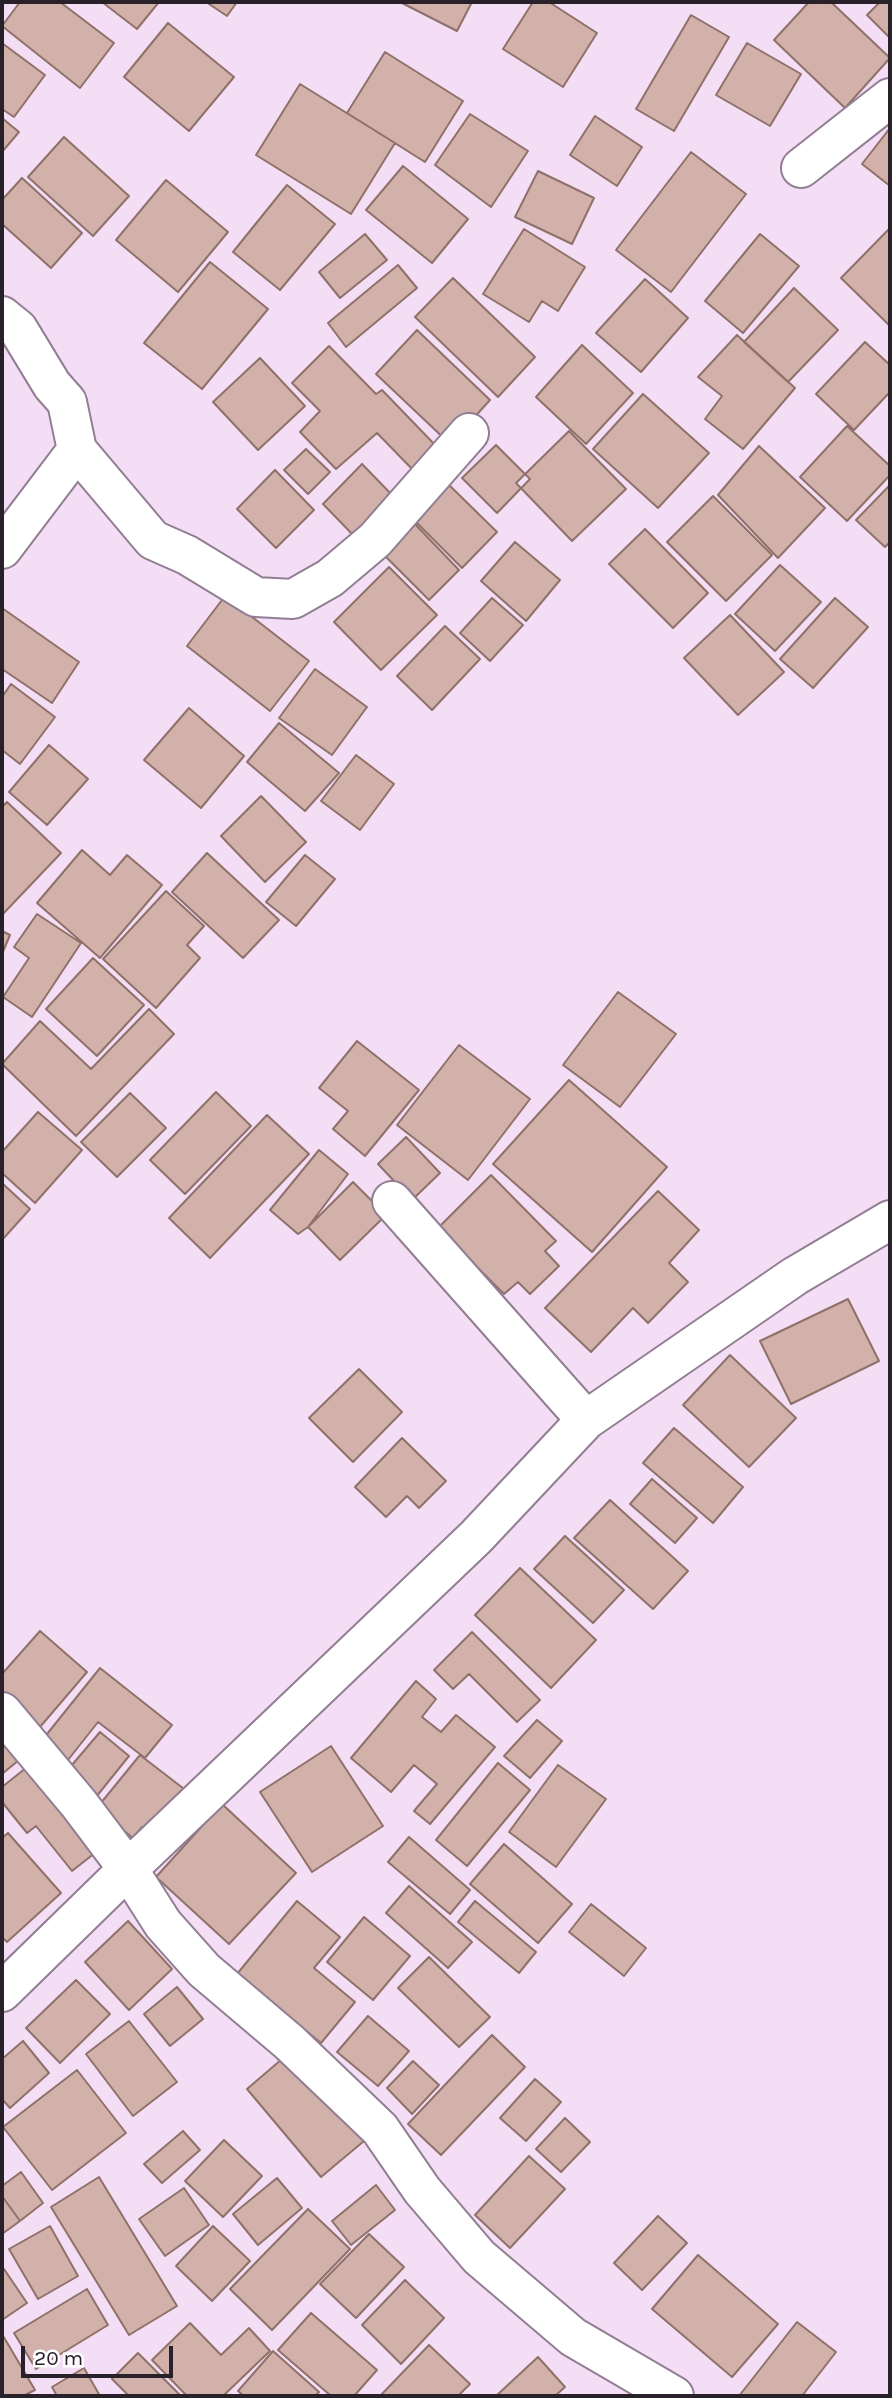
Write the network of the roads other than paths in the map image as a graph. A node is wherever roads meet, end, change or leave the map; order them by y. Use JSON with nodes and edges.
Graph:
{"nodes":[{"id":1,"x":890,"y":98,"type":"edge"},
{"id":2,"x":801,"y":168,"type":"dead end"},
{"id":3,"x":2,"y":316,"type":"edge"},
{"id":4,"x":469,"y":433,"type":"dead end"},
{"id":5,"x":76,"y":450,"type":"junction"},
{"id":6,"x":2,"y":549,"type":"edge"},
{"id":7,"x":392,"y":1201,"type":"dead end"},
{"id":8,"x":890,"y":1220,"type":"edge"},
{"id":9,"x":586,"y":1420,"type":"junction"},
{"id":10,"x":2,"y":1712,"type":"edge"},
{"id":11,"x":128,"y":1869,"type":"junction"},
{"id":12,"x":2,"y":1992,"type":"edge"},
{"id":13,"x":674,"y":2396,"type":"edge"}],
"edges":[{"from":1,"to":2,"type":"street"},
{"from":3,"to":5,"type":"street"},
{"from":4,"to":5,"type":"street"},
{"from":5,"to":6,"type":"street"},
{"from":7,"to":9,"type":"street"},
{"from":8,"to":9,"type":"street"},
{"from":9,"to":11,"type":"street"},
{"from":10,"to":11,"type":"street"},
{"from":11,"to":12,"type":"street"},
{"from":11,"to":13,"type":"street"}]}
